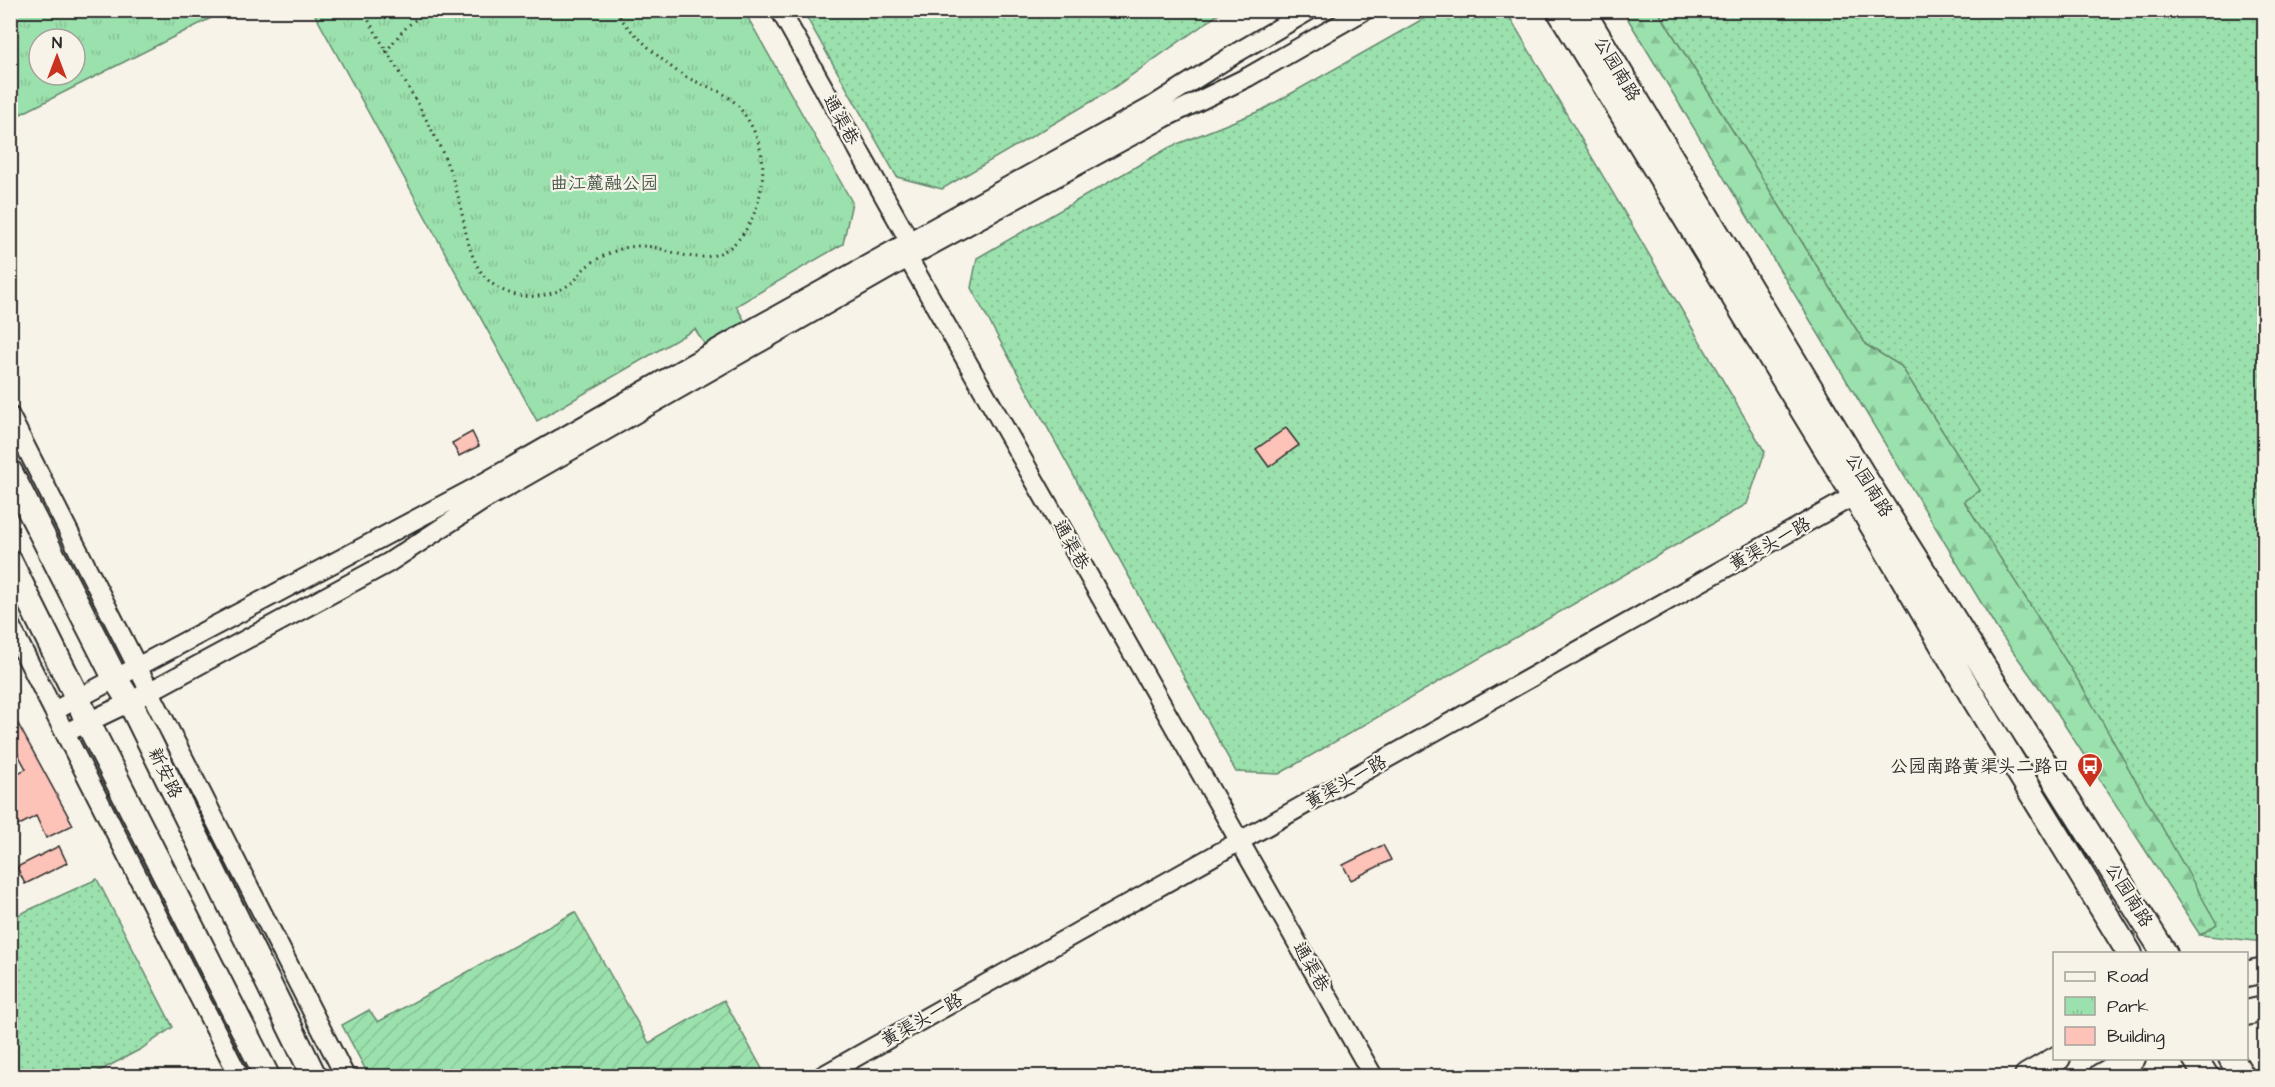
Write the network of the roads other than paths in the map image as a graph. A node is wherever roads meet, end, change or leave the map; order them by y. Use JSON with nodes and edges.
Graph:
{"nodes":[{"id":1,"x":780,"y":10,"type":"edge"},
{"id":2,"x":1310,"y":10,"type":"edge"},
{"id":3,"x":1365,"y":10,"type":"edge"},
{"id":4,"x":1559,"y":10,"type":"edge"},
{"id":5,"x":1582,"y":10,"type":"edge"},
{"id":6,"x":909,"y":250,"type":"junction"},
{"id":7,"x":10,"y":416,"type":"edge"},
{"id":8,"x":10,"y":472,"type":"edge"},
{"id":9,"x":1862,"y":491,"type":"junction"},
{"id":10,"x":10,"y":562,"type":"edge"},
{"id":11,"x":10,"y":625,"type":"edge"},
{"id":12,"x":138,"y":668,"type":"junction"},
{"id":13,"x":116,"y":680,"type":"junction"},
{"id":14,"x":139,"y":696,"type":"junction"},
{"id":15,"x":78,"y":699,"type":"junction"},
{"id":16,"x":54,"y":711,"type":"junction"},
{"id":17,"x":88,"y":723,"type":"junction"},
{"id":18,"x":65,"y":733,"type":"junction"},
{"id":19,"x":1240,"y":842,"type":"junction"},
{"id":20,"x":2129,"y":952,"type":"edge"},
{"id":21,"x":2164,"y":952,"type":"edge"},
{"id":22,"x":2265,"y":970,"type":"edge"},
{"id":23,"x":2248,"y":974,"type":"edge"},
{"id":24,"x":2265,"y":1009,"type":"edge"},
{"id":25,"x":2248,"y":1013,"type":"edge"},
{"id":26,"x":2056,"y":1060,"type":"edge"},
{"id":27,"x":2131,"y":1060,"type":"edge"},
{"id":28,"x":2196,"y":1060,"type":"edge"},
{"id":29,"x":2232,"y":1060,"type":"edge"},
{"id":30,"x":239,"y":1077,"type":"edge"},
{"id":31,"x":267,"y":1077,"type":"edge"},
{"id":32,"x":314,"y":1077,"type":"edge"},
{"id":33,"x":345,"y":1077,"type":"edge"},
{"id":34,"x":822,"y":1077,"type":"edge"},
{"id":35,"x":1373,"y":1077,"type":"edge"},
{"id":36,"x":2027,"y":1077,"type":"edge"},
{"id":37,"x":2101,"y":1077,"type":"edge"},
{"id":38,"x":2206,"y":1077,"type":"edge"},
{"id":39,"x":2242,"y":1077,"type":"edge"}],
"edges":[{"from":1,"to":6,"type":"street","name":"通渠巷"},
{"from":2,"to":6,"type":"street"},
{"from":3,"to":6,"type":"street"},
{"from":4,"to":9,"type":"main road","name":"公园南路"},
{"from":5,"to":9,"type":"main road","name":"公园南路"},
{"from":6,"to":12,"type":"street"},
{"from":6,"to":14,"type":"street"},
{"from":6,"to":19,"type":"street","name":"通渠巷"},
{"from":7,"to":12,"type":"street"},
{"from":8,"to":13,"type":"main road","name":"新安路"},
{"from":9,"to":19,"type":"street","name":"黄渠头一路"},
{"from":9,"to":20,"type":"main road","name":"公园南路"},
{"from":9,"to":21,"type":"main road","name":"公园南路"},
{"from":10,"to":15,"type":"main road"},
{"from":11,"to":16,"type":"street"},
{"from":12,"to":13,"type":"street"},
{"from":12,"to":14,"type":"street"},
{"from":13,"to":14,"type":"main road","name":"新安路"},
{"from":13,"to":15,"type":"street"},
{"from":14,"to":17,"type":"street"},
{"from":14,"to":32,"type":"main road","name":"新安路"},
{"from":14,"to":33,"type":"street"},
{"from":15,"to":16,"type":"street"},
{"from":15,"to":17,"type":"main road"},
{"from":16,"to":18,"type":"street"},
{"from":17,"to":18,"type":"street"},
{"from":17,"to":31,"type":"main road"},
{"from":18,"to":30,"type":"street"},
{"from":19,"to":34,"type":"street","name":"黄渠头一路"},
{"from":19,"to":35,"type":"street","name":"通渠巷"},
{"from":22,"to":23,"type":"main road"},
{"from":24,"to":25,"type":"main road"},
{"from":26,"to":36,"type":"main road"},
{"from":27,"to":37,"type":"main road"},
{"from":28,"to":38,"type":"main road"},
{"from":29,"to":39,"type":"main road"}]}
